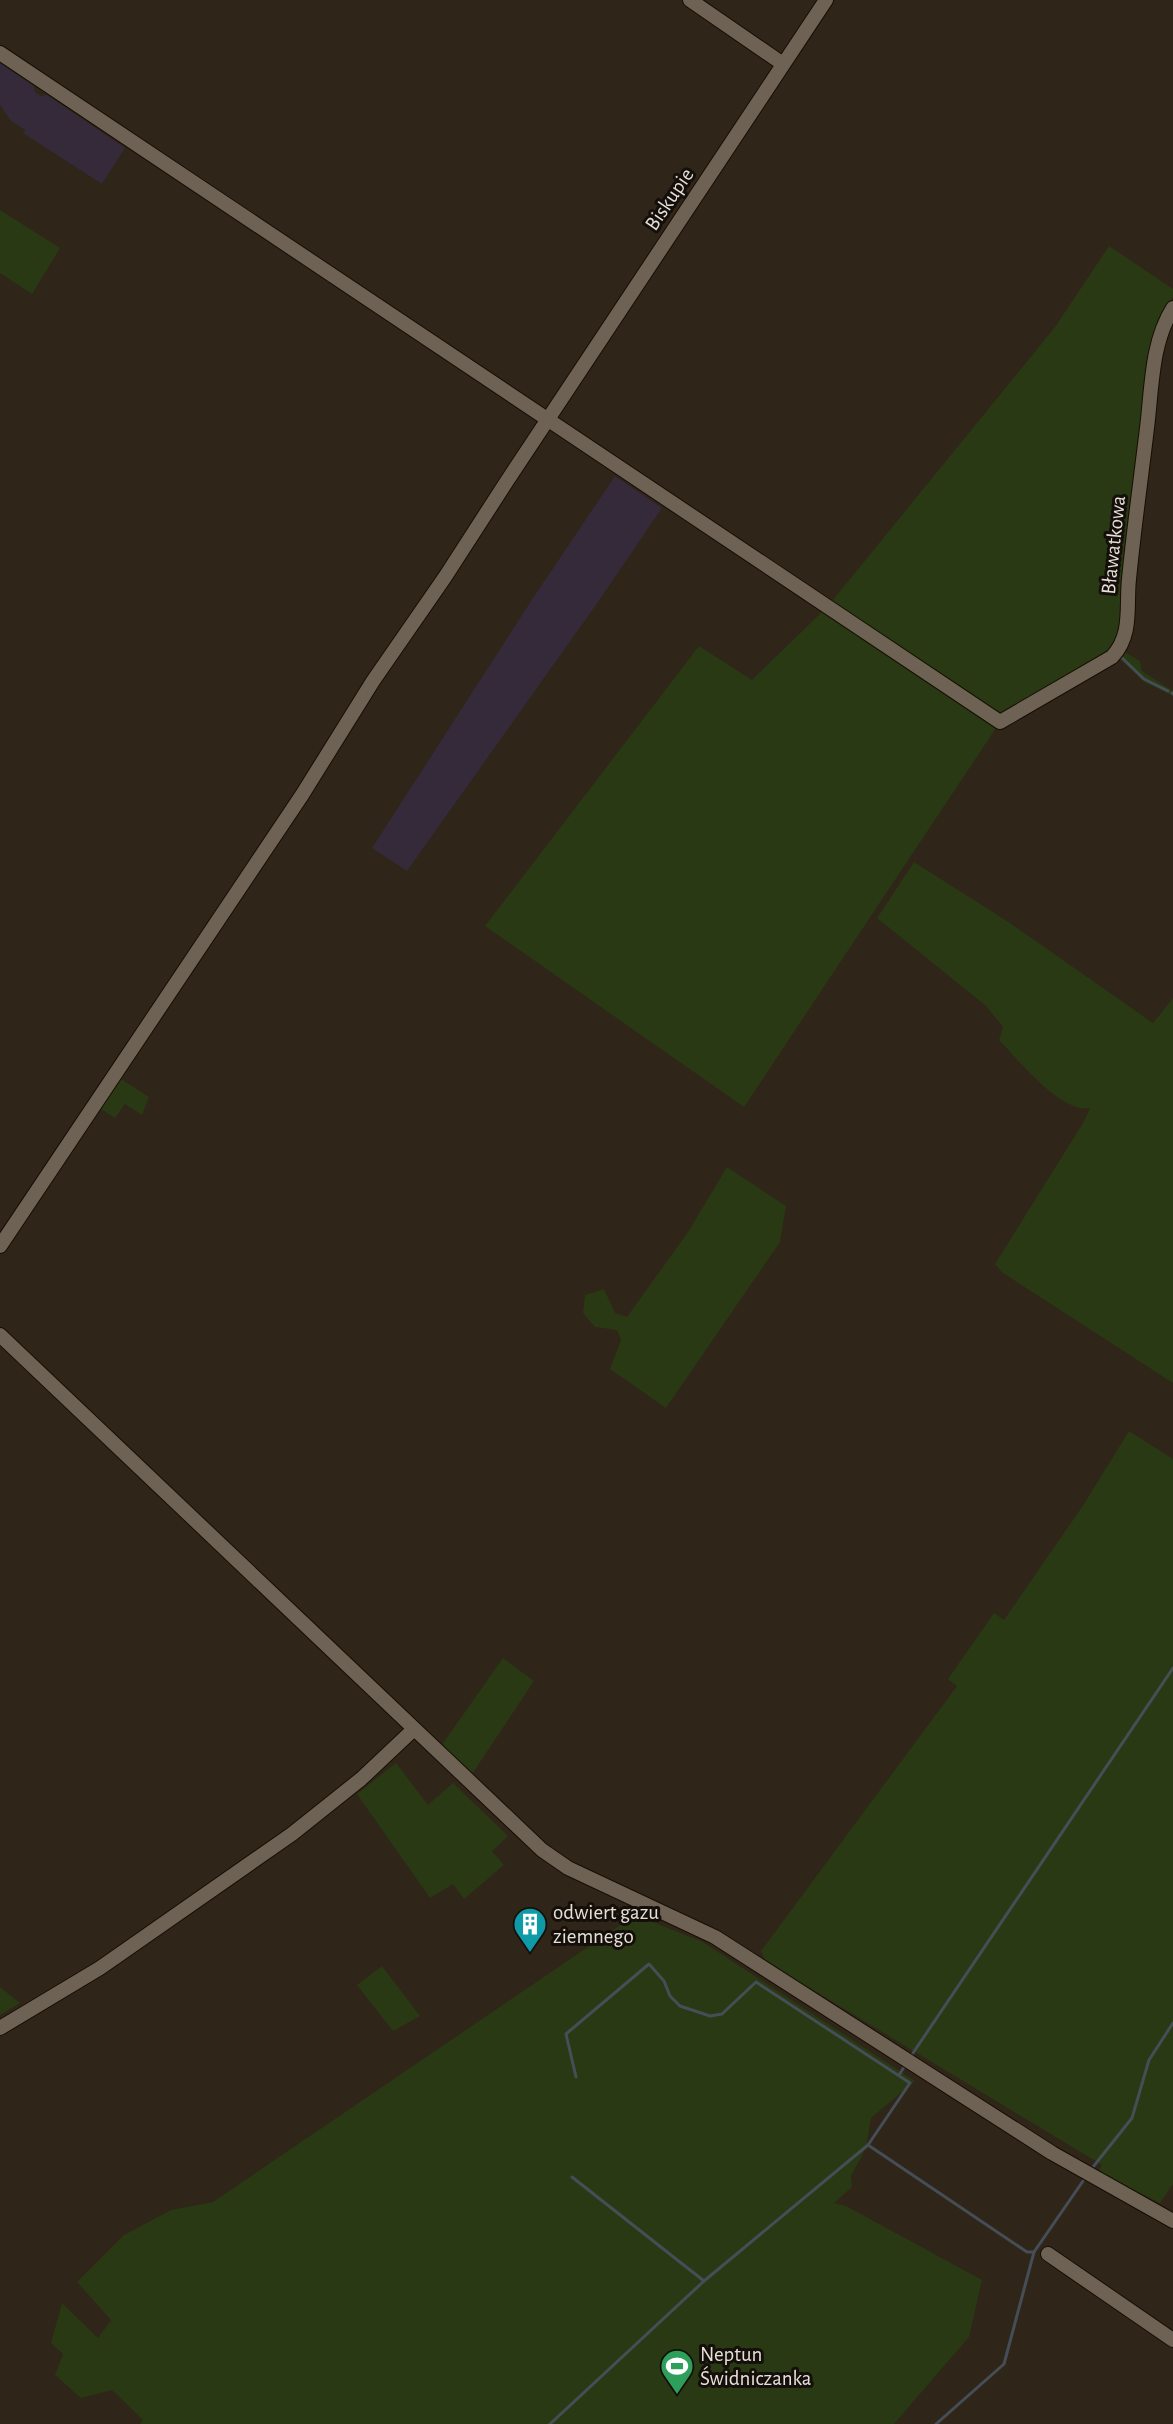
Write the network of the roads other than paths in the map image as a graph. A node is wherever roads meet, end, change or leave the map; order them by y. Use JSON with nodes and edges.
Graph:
{"nodes":[{"id":1,"x":690,"y":0,"type":"edge"},
{"id":2,"x":826,"y":0,"type":"edge"},
{"id":3,"x":0,"y":53,"type":"edge"},
{"id":4,"x":783,"y":64,"type":"junction"},
{"id":5,"x":1173,"y":308,"type":"edge"},
{"id":6,"x":547,"y":420,"type":"junction"},
{"id":7,"x":0,"y":1246,"type":"edge"},
{"id":8,"x":0,"y":1335,"type":"edge"},
{"id":9,"x":414,"y":1729,"type":"junction"},
{"id":10,"x":0,"y":2028,"type":"edge"},
{"id":11,"x":1173,"y":2221,"type":"edge"},
{"id":12,"x":1048,"y":2254,"type":"dead end"},
{"id":13,"x":1173,"y":2340,"type":"edge"}],
"edges":[{"from":1,"to":4,"type":"street"},
{"from":2,"to":4,"type":"street","name":"Biskupie"},
{"from":3,"to":6,"type":"street"},
{"from":4,"to":6,"type":"street","name":"Biskupie"},
{"from":5,"to":6,"type":"street","name":"Bławatkowa"},
{"from":6,"to":7,"type":"street","name":"Biskupie"},
{"from":8,"to":9,"type":"street"},
{"from":9,"to":10,"type":"street"},
{"from":9,"to":11,"type":"street"},
{"from":12,"to":13,"type":"street"}]}
